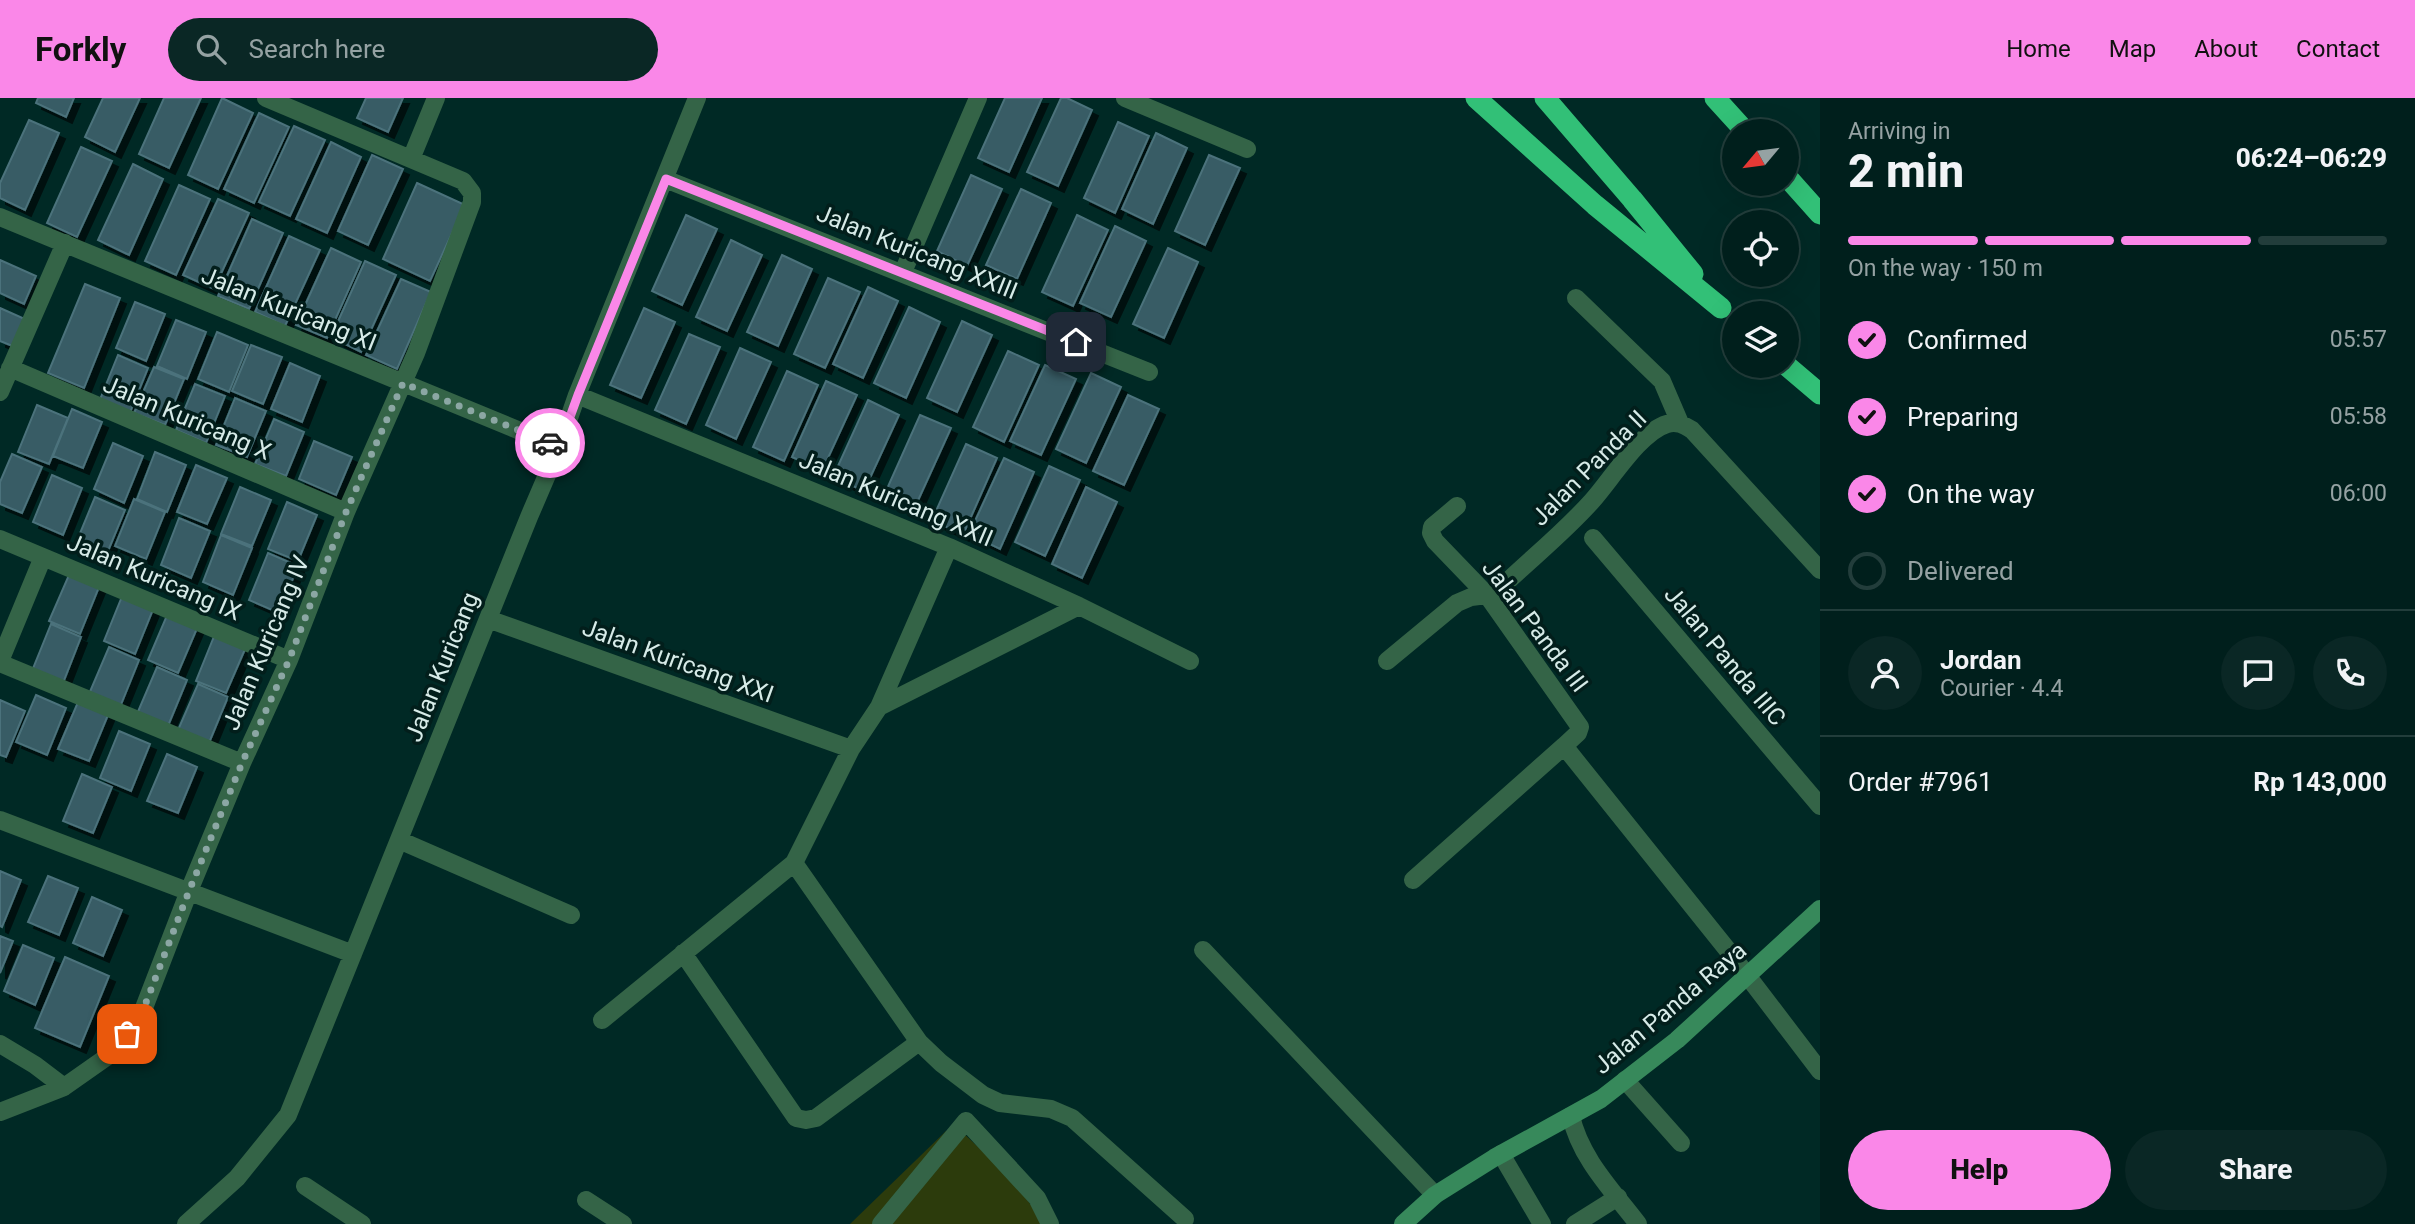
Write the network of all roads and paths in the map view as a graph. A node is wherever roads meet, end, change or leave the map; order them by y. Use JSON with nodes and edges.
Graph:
{"nodes":[{"id":1,"x":267,"y":98,"type":"edge"},
{"id":2,"x":436,"y":98,"type":"edge"},
{"id":3,"x":697,"y":98,"type":"edge"},
{"id":4,"x":978,"y":98,"type":"edge"},
{"id":5,"x":1125,"y":98,"type":"edge"},
{"id":6,"x":1476,"y":98,"type":"edge"},
{"id":7,"x":1545,"y":98,"type":"edge"},
{"id":8,"x":1715,"y":98,"type":"edge"},
{"id":9,"x":1734,"y":119,"type":"edge"},
{"id":10,"x":1247,"y":149,"type":"dead end"},
{"id":11,"x":411,"y":159,"type":"junction"},
{"id":12,"x":666,"y":179,"type":"junction"},
{"id":13,"x":1799,"y":190,"type":"edge"},
{"id":14,"x":1820,"y":214,"type":"edge"},
{"id":15,"x":0,"y":217,"type":"edge"},
{"id":16,"x":65,"y":243,"type":"junction"},
{"id":17,"x":903,"y":272,"type":"junction"},
{"id":18,"x":1576,"y":298,"type":"dead end"},
{"id":19,"x":1722,"y":307,"type":"edge"},
{"id":20,"x":1722,"y":309,"type":"edge"},
{"id":21,"x":10,"y":368,"type":"junction"},
{"id":22,"x":1149,"y":372,"type":"dead end"},
{"id":23,"x":1799,"y":376,"type":"edge"},
{"id":24,"x":403,"y":383,"type":"junction"},
{"id":25,"x":0,"y":392,"type":"edge"},
{"id":26,"x":1820,"y":394,"type":"edge"},
{"id":27,"x":578,"y":395,"type":"junction"},
{"id":28,"x":1681,"y":423,"type":"junction"},
{"id":29,"x":559,"y":447,"type":"junction"},
{"id":30,"x":1457,"y":506,"type":"dead end"},
{"id":31,"x":346,"y":512,"type":"junction"},
{"id":32,"x":1593,"y":538,"type":"dead end"},
{"id":33,"x":0,"y":539,"type":"edge"},
{"id":34,"x":949,"y":547,"type":"junction"},
{"id":35,"x":43,"y":557,"type":"junction"},
{"id":36,"x":1820,"y":569,"type":"edge"},
{"id":37,"x":1510,"y":579,"type":"dead end"},
{"id":38,"x":1487,"y":596,"type":"junction"},
{"id":39,"x":1079,"y":606,"type":"junction"},
{"id":40,"x":488,"y":619,"type":"junction"},
{"id":41,"x":289,"y":660,"type":"junction"},
{"id":42,"x":1190,"y":661,"type":"dead end"},
{"id":43,"x":1387,"y":661,"type":"dead end"},
{"id":44,"x":0,"y":662,"type":"edge"},
{"id":45,"x":879,"y":707,"type":"junction"},
{"id":46,"x":1564,"y":746,"type":"junction"},
{"id":47,"x":851,"y":749,"type":"junction"},
{"id":48,"x":242,"y":763,"type":"junction"},
{"id":49,"x":1820,"y":806,"type":"edge"},
{"id":50,"x":0,"y":820,"type":"edge"},
{"id":51,"x":399,"y":840,"type":"junction"},
{"id":52,"x":794,"y":863,"type":"junction"},
{"id":53,"x":1413,"y":880,"type":"dead end"},
{"id":54,"x":189,"y":891,"type":"junction"},
{"id":55,"x":1820,"y":909,"type":"edge"},
{"id":56,"x":571,"y":915,"type":"dead end"},
{"id":57,"x":1203,"y":950,"type":"dead end"},
{"id":58,"x":683,"y":953,"type":"junction"},
{"id":59,"x":353,"y":954,"type":"junction"},
{"id":60,"x":1748,"y":976,"type":"junction"},
{"id":61,"x":602,"y":1020,"type":"dead end"},
{"id":62,"x":919,"y":1042,"type":"junction"},
{"id":63,"x":0,"y":1044,"type":"edge"},
{"id":64,"x":1820,"y":1071,"type":"edge"},
{"id":65,"x":1625,"y":1080,"type":"junction"},
{"id":66,"x":64,"y":1087,"type":"junction"},
{"id":67,"x":0,"y":1112,"type":"edge"},
{"id":68,"x":1571,"y":1116,"type":"junction"},
{"id":69,"x":1681,"y":1143,"type":"dead end"},
{"id":70,"x":1501,"y":1154,"type":"junction"},
{"id":71,"x":305,"y":1186,"type":"dead end"},
{"id":72,"x":1435,"y":1195,"type":"junction"},
{"id":73,"x":1618,"y":1197,"type":"junction"},
{"id":74,"x":586,"y":1200,"type":"dead end"},
{"id":75,"x":1185,"y":1219,"type":"dead end"},
{"id":76,"x":186,"y":1224,"type":"edge"},
{"id":77,"x":362,"y":1224,"type":"edge"},
{"id":78,"x":623,"y":1224,"type":"edge"},
{"id":79,"x":881,"y":1224,"type":"edge"},
{"id":80,"x":1050,"y":1224,"type":"edge"},
{"id":81,"x":1402,"y":1224,"type":"edge"},
{"id":82,"x":1542,"y":1224,"type":"edge"},
{"id":83,"x":1575,"y":1224,"type":"edge"},
{"id":84,"x":1638,"y":1224,"type":"edge"}],
"edges":[{"from":1,"to":11,"type":"street"},
{"from":2,"to":11,"type":"street"},
{"from":3,"to":12,"type":"street","name":"Jalan Kuricang"},
{"from":4,"to":17,"type":"street"},
{"from":5,"to":10,"type":"street"},
{"from":6,"to":20,"type":"highway"},
{"from":7,"to":19,"type":"highway"},
{"from":8,"to":9,"type":"highway"},
{"from":11,"to":24,"type":"street","name":"Jalan Kuricang IV"},
{"from":12,"to":17,"type":"street","name":"Jalan Kuricang XXIII"},
{"from":12,"to":27,"type":"street","name":"Jalan Kuricang"},
{"from":13,"to":14,"type":"highway"},
{"from":15,"to":16,"type":"street","name":"Jalan Kuricang XI"},
{"from":16,"to":21,"type":"street"},
{"from":16,"to":24,"type":"street","name":"Jalan Kuricang XI"},
{"from":17,"to":22,"type":"street","name":"Jalan Kuricang XXIII"},
{"from":18,"to":28,"type":"street"},
{"from":21,"to":25,"type":"street"},
{"from":21,"to":31,"type":"street","name":"Jalan Kuricang X"},
{"from":23,"to":26,"type":"highway"},
{"from":24,"to":29,"type":"street","name":"Jalan Kuricang XI"},
{"from":24,"to":31,"type":"street","name":"Jalan Kuricang IV"},
{"from":27,"to":29,"type":"street","name":"Jalan Kuricang"},
{"from":27,"to":34,"type":"street","name":"Jalan Kuricang XXII"},
{"from":28,"to":36,"type":"street","name":"Jalan Panda II"},
{"from":28,"to":37,"type":"street","name":"Jalan Panda II"},
{"from":29,"to":40,"type":"street","name":"Jalan Kuricang"},
{"from":30,"to":38,"type":"street","name":"Jalan Panda III"},
{"from":31,"to":41,"type":"street","name":"Jalan Kuricang IV"},
{"from":32,"to":49,"type":"street","name":"Jalan Panda IIIC"},
{"from":33,"to":35,"type":"street","name":"Jalan Kuricang IX"},
{"from":34,"to":39,"type":"street","name":"Jalan Kuricang XXII"},
{"from":34,"to":45,"type":"street"},
{"from":35,"to":41,"type":"street","name":"Jalan Kuricang IX"},
{"from":35,"to":44,"type":"street"},
{"from":38,"to":43,"type":"street"},
{"from":38,"to":46,"type":"street","name":"Jalan Panda III"},
{"from":39,"to":42,"type":"street","name":"Jalan Kuricang XXII"},
{"from":39,"to":45,"type":"street"},
{"from":40,"to":47,"type":"street","name":"Jalan Kuricang XXI"},
{"from":40,"to":51,"type":"street","name":"Jalan Kuricang"},
{"from":41,"to":48,"type":"street","name":"Jalan Kuricang IV"},
{"from":44,"to":48,"type":"street"},
{"from":45,"to":47,"type":"street"},
{"from":46,"to":53,"type":"street","name":"Jalan Panda III"},
{"from":46,"to":60,"type":"street"},
{"from":47,"to":52,"type":"street"},
{"from":48,"to":54,"type":"street","name":"Jalan Kuricang IV"},
{"from":50,"to":54,"type":"street"},
{"from":51,"to":56,"type":"street"},
{"from":51,"to":59,"type":"street","name":"Jalan Kuricang"},
{"from":52,"to":58,"type":"street"},
{"from":52,"to":62,"type":"street"},
{"from":54,"to":59,"type":"street"},
{"from":54,"to":66,"type":"street","name":"Jalan Kuricang IV"},
{"from":55,"to":60,"type":"street","name":"Jalan Panda Raya"},
{"from":57,"to":72,"type":"street"},
{"from":58,"to":61,"type":"street"},
{"from":58,"to":62,"type":"street"},
{"from":59,"to":76,"type":"street","name":"Jalan Kuricang"},
{"from":60,"to":64,"type":"street"},
{"from":60,"to":65,"type":"street","name":"Jalan Panda Raya"},
{"from":62,"to":75,"type":"street"},
{"from":63,"to":66,"type":"street"},
{"from":65,"to":68,"type":"street","name":"Jalan Panda Raya"},
{"from":65,"to":69,"type":"street"},
{"from":66,"to":67,"type":"street","name":"Jalan Kuricang IV"},
{"from":68,"to":70,"type":"street","name":"Jalan Panda Raya"},
{"from":68,"to":73,"type":"street"},
{"from":70,"to":72,"type":"street","name":"Jalan Panda Raya"},
{"from":70,"to":82,"type":"street"},
{"from":71,"to":77,"type":"street"},
{"from":72,"to":81,"type":"street","name":"Jalan Panda Raya"},
{"from":73,"to":83,"type":"street"},
{"from":73,"to":84,"type":"street"},
{"from":74,"to":78,"type":"street"},
{"from":79,"to":80,"type":"street"}]}
